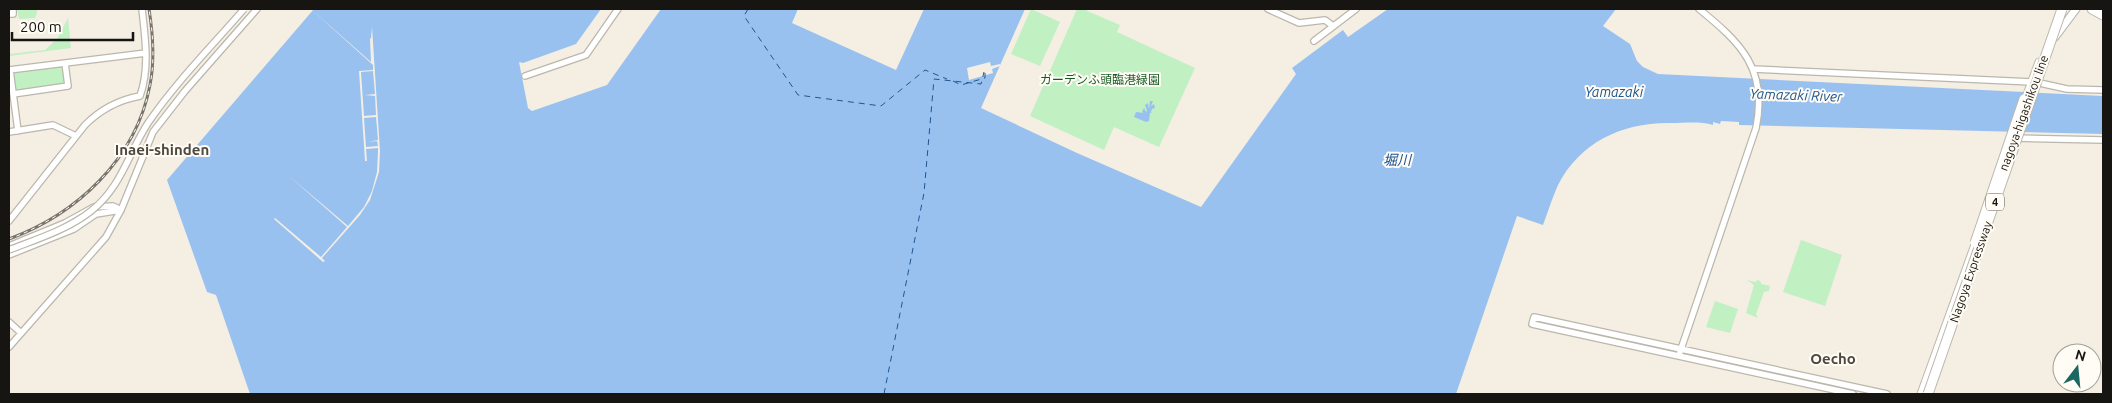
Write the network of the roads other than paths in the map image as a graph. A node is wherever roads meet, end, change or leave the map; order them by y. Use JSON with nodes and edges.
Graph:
{"nodes":[{"id":1,"x":12,"y":9,"type":"edge"},
{"id":2,"x":142,"y":9,"type":"edge"},
{"id":3,"x":244,"y":9,"type":"edge"},
{"id":4,"x":257,"y":9,"type":"edge"},
{"id":5,"x":618,"y":9,"type":"edge"},
{"id":6,"x":1268,"y":9,"type":"edge"},
{"id":7,"x":1356,"y":9,"type":"edge"},
{"id":8,"x":1699,"y":9,"type":"edge"},
{"id":9,"x":2056,"y":9,"type":"edge"},
{"id":10,"x":2062,"y":9,"type":"edge"},
{"id":11,"x":2067,"y":9,"type":"edge"},
{"id":12,"x":2076,"y":9,"type":"edge"},
{"id":13,"x":2092,"y":9,"type":"edge"},
{"id":14,"x":9,"y":14,"type":"edge"},
{"id":15,"x":2103,"y":15,"type":"edge"},
{"id":16,"x":1333,"y":26,"type":"junction"},
{"id":17,"x":1314,"y":41,"type":"dead end"},
{"id":18,"x":146,"y":53,"type":"junction"},
{"id":19,"x":65,"y":63,"type":"junction"},
{"id":20,"x":1753,"y":69,"type":"junction"},
{"id":21,"x":9,"y":70,"type":"edge"},
{"id":22,"x":525,"y":76,"type":"dead end"},
{"id":23,"x":2033,"y":83,"type":"junction"},
{"id":24,"x":2103,"y":90,"type":"edge"},
{"id":25,"x":13,"y":94,"type":"junction"},
{"id":26,"x":18,"y":131,"type":"junction"},
{"id":27,"x":9,"y":132,"type":"edge"},
{"id":28,"x":76,"y":136,"type":"junction"},
{"id":29,"x":2015,"y":136,"type":"junction"},
{"id":30,"x":2103,"y":140,"type":"edge"},
{"id":31,"x":120,"y":210,"type":"junction"},
{"id":32,"x":9,"y":221,"type":"edge"},
{"id":33,"x":9,"y":248,"type":"edge"},
{"id":34,"x":9,"y":255,"type":"edge"},
{"id":35,"x":9,"y":322,"type":"edge"},
{"id":36,"x":21,"y":333,"type":"junction"},
{"id":37,"x":9,"y":347,"type":"edge"},
{"id":38,"x":1681,"y":349,"type":"junction"},
{"id":39,"x":1679,"y":356,"type":"junction"},
{"id":40,"x":1853,"y":394,"type":"edge"},
{"id":41,"x":1887,"y":394,"type":"edge"},
{"id":42,"x":1925,"y":394,"type":"edge"}],
"edges":[{"from":1,"to":14,"type":"street"},
{"from":2,"to":18,"type":"street"},
{"from":3,"to":33,"type":"street","bridge":true},
{"from":4,"to":31,"type":"street"},
{"from":5,"to":22,"type":"street"},
{"from":6,"to":16,"type":"street"},
{"from":7,"to":16,"type":"street"},
{"from":8,"to":20,"type":"street"},
{"from":9,"to":42,"type":"highway","name":"Nagoya Expressway","number":"4","bridge":true},
{"from":10,"to":42,"type":"highway","name":"Nagoya Expressway","number":"4","bridge":true},
{"from":11,"to":23,"type":"main road","name":"nagoya-higashikou line"},
{"from":12,"to":23,"type":"main road","name":"nagoya-higashikou line"},
{"from":13,"to":15,"type":"highway"},
{"from":16,"to":17,"type":"street"},
{"from":18,"to":19,"type":"street"},
{"from":18,"to":28,"type":"street"},
{"from":19,"to":21,"type":"street"},
{"from":19,"to":25,"type":"street"},
{"from":20,"to":23,"type":"street"},
{"from":20,"to":38,"type":"street"},
{"from":21,"to":25,"type":"street"},
{"from":23,"to":24,"type":"street"},
{"from":23,"to":29,"type":"main road","name":"nagoya-higashikou line","bridge":true},
{"from":25,"to":26,"type":"street"},
{"from":26,"to":27,"type":"street"},
{"from":26,"to":28,"type":"street"},
{"from":28,"to":32,"type":"street"},
{"from":29,"to":30,"type":"street"},
{"from":29,"to":42,"type":"main road","name":"nagoya-higashikou line"},
{"from":31,"to":33,"type":"street"},
{"from":31,"to":34,"type":"street"},
{"from":31,"to":36,"type":"street"},
{"from":35,"to":36,"type":"street"},
{"from":36,"to":37,"type":"street"},
{"from":38,"to":39,"type":"street"},
{"from":38,"to":39,"type":"street"},
{"from":38,"to":41,"type":"street"},
{"from":39,"to":40,"type":"street"}]}
